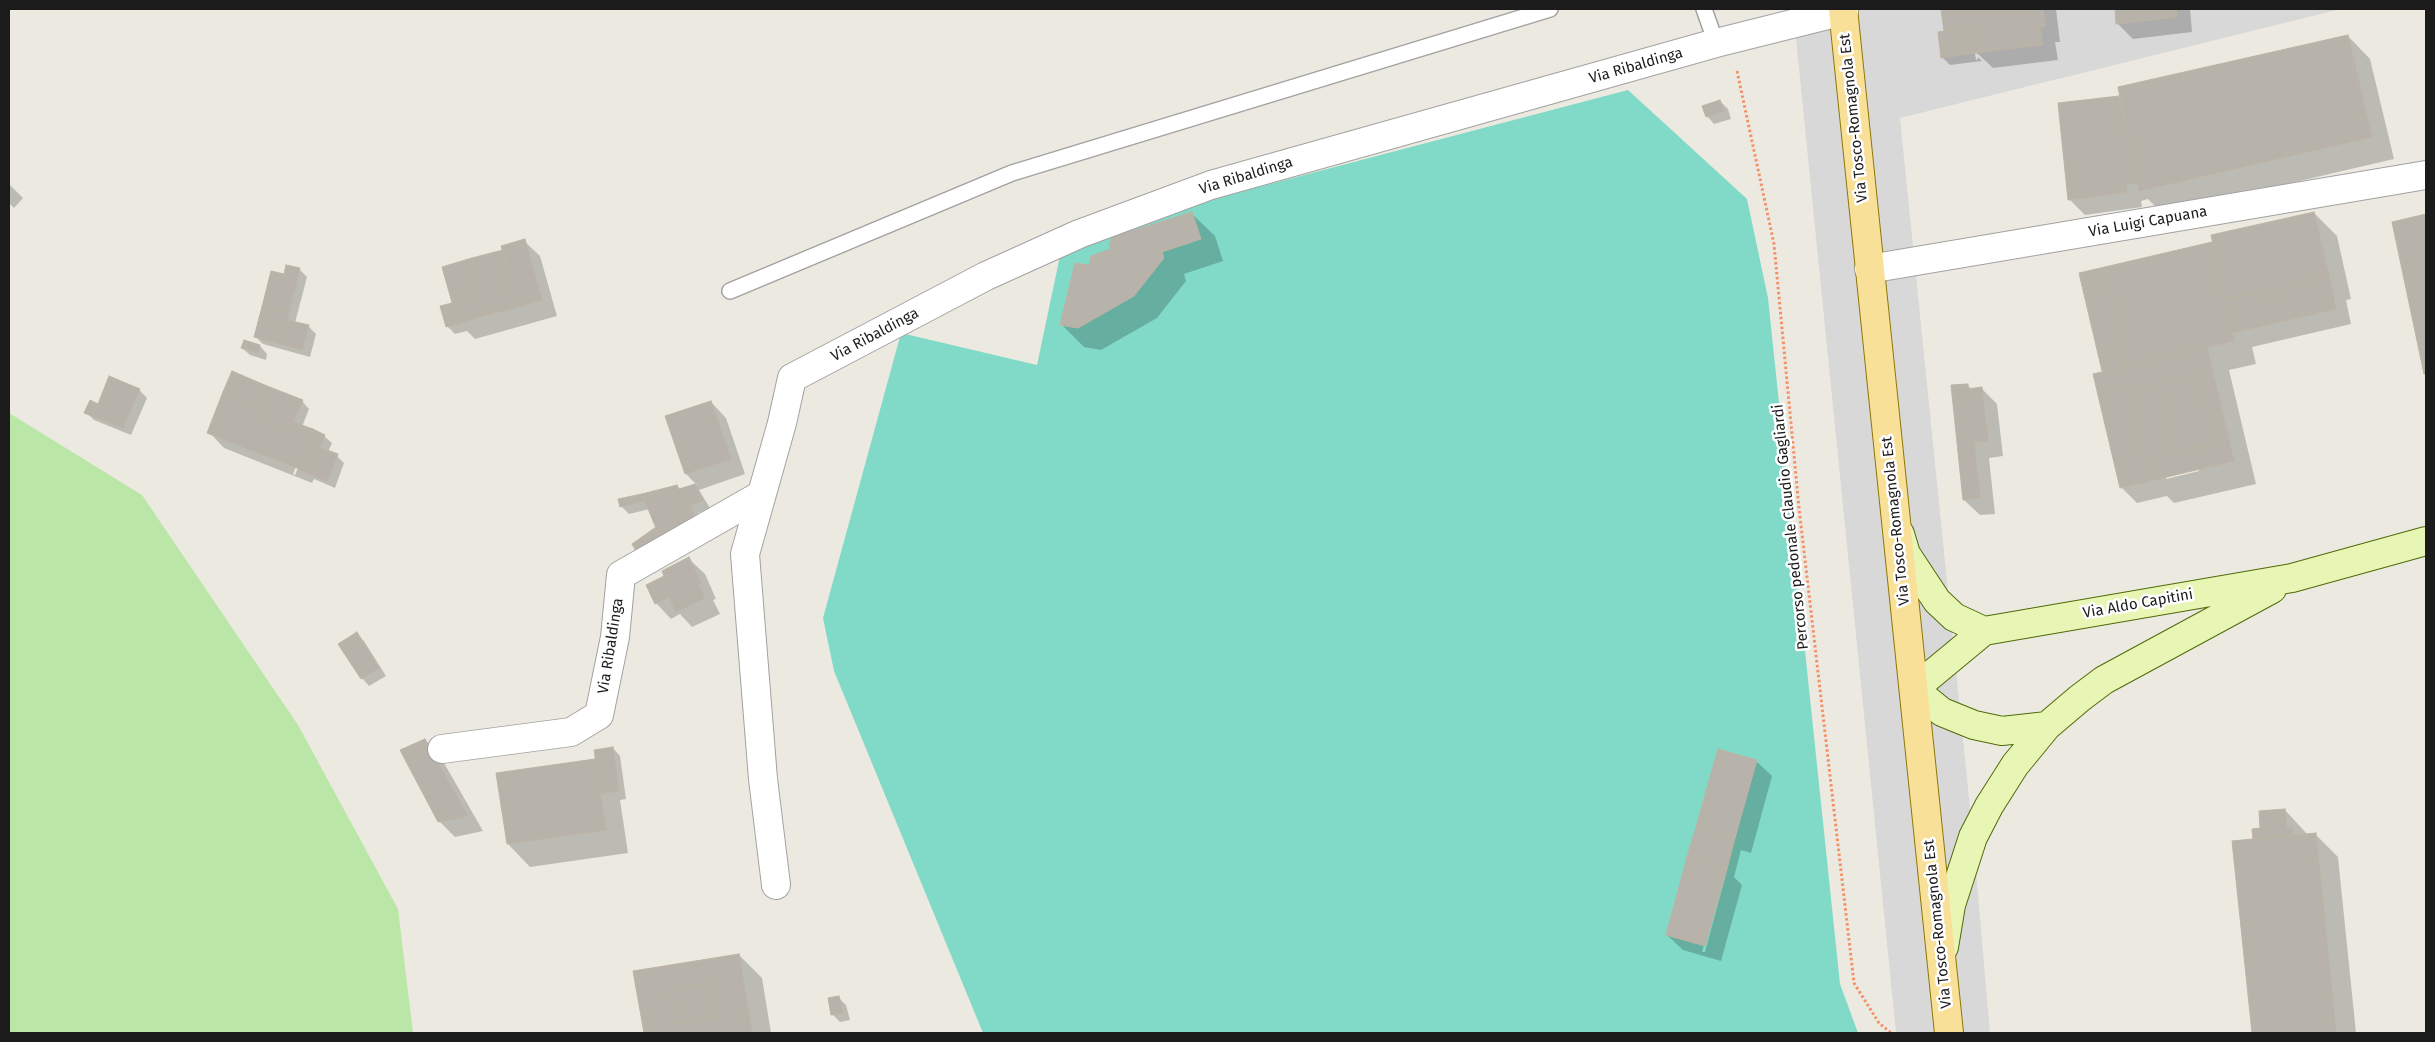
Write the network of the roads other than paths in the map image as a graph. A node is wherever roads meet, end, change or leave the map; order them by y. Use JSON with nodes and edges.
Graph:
{"nodes":[{"id":1,"x":1550,"y":9,"type":"edge"},
{"id":2,"x":1704,"y":9,"type":"edge"},
{"id":3,"x":1844,"y":10,"type":"edge"},
{"id":4,"x":1724,"y":41,"type":"junction"},
{"id":5,"x":2426,"y":175,"type":"edge"},
{"id":6,"x":1869,"y":269,"type":"junction"},
{"id":7,"x":730,"y":291,"type":"dead end"},
{"id":8,"x":761,"y":495,"type":"junction"},
{"id":9,"x":1894,"y":517,"type":"junction"},
{"id":10,"x":2426,"y":541,"type":"edge"},
{"id":11,"x":2292,"y":578,"type":"junction"},
{"id":12,"x":1984,"y":631,"type":"junction"},
{"id":13,"x":1914,"y":689,"type":"junction"},
{"id":14,"x":2047,"y":726,"type":"junction"},
{"id":15,"x":442,"y":749,"type":"dead end"},
{"id":16,"x":776,"y":885,"type":"dead end"},
{"id":17,"x":1942,"y":963,"type":"junction"},
{"id":18,"x":1949,"y":1033,"type":"edge"}],
"edges":[{"from":1,"to":7,"type":"lane"},
{"from":2,"to":4,"type":"lane"},
{"from":3,"to":4,"type":"street","name":"Via Ribaldinga"},
{"from":3,"to":6,"type":"main road","name":"Via Tosco-Romagnola Est"},
{"from":4,"to":8,"type":"street","name":"Via Ribaldinga"},
{"from":5,"to":6,"type":"street","name":"Via Luigi Capuana"},
{"from":6,"to":9,"type":"main road","name":"Via Tosco-Romagnola Est"},
{"from":8,"to":15,"type":"street","name":"Via Ribaldinga"},
{"from":8,"to":16,"type":"street","name":"Via Ribaldinga"},
{"from":9,"to":12,"type":"main road"},
{"from":9,"to":13,"type":"main road","name":"Via Tosco-Romagnola Est"},
{"from":10,"to":11,"type":"main road","name":"Via Aldo Capitini"},
{"from":11,"to":12,"type":"main road","name":"Via Aldo Capitini"},
{"from":11,"to":14,"type":"main road","name":"Via Aldo Capitini"},
{"from":12,"to":13,"type":"main road","name":"Via Aldo Capitini"},
{"from":13,"to":14,"type":"main road"},
{"from":13,"to":17,"type":"main road","name":"Via Tosco-Romagnola Est"},
{"from":14,"to":17,"type":"main road","name":"Via Aldo Capitini"},
{"from":17,"to":18,"type":"main road","name":"Via Tosco-Romagnola Est"}]}
